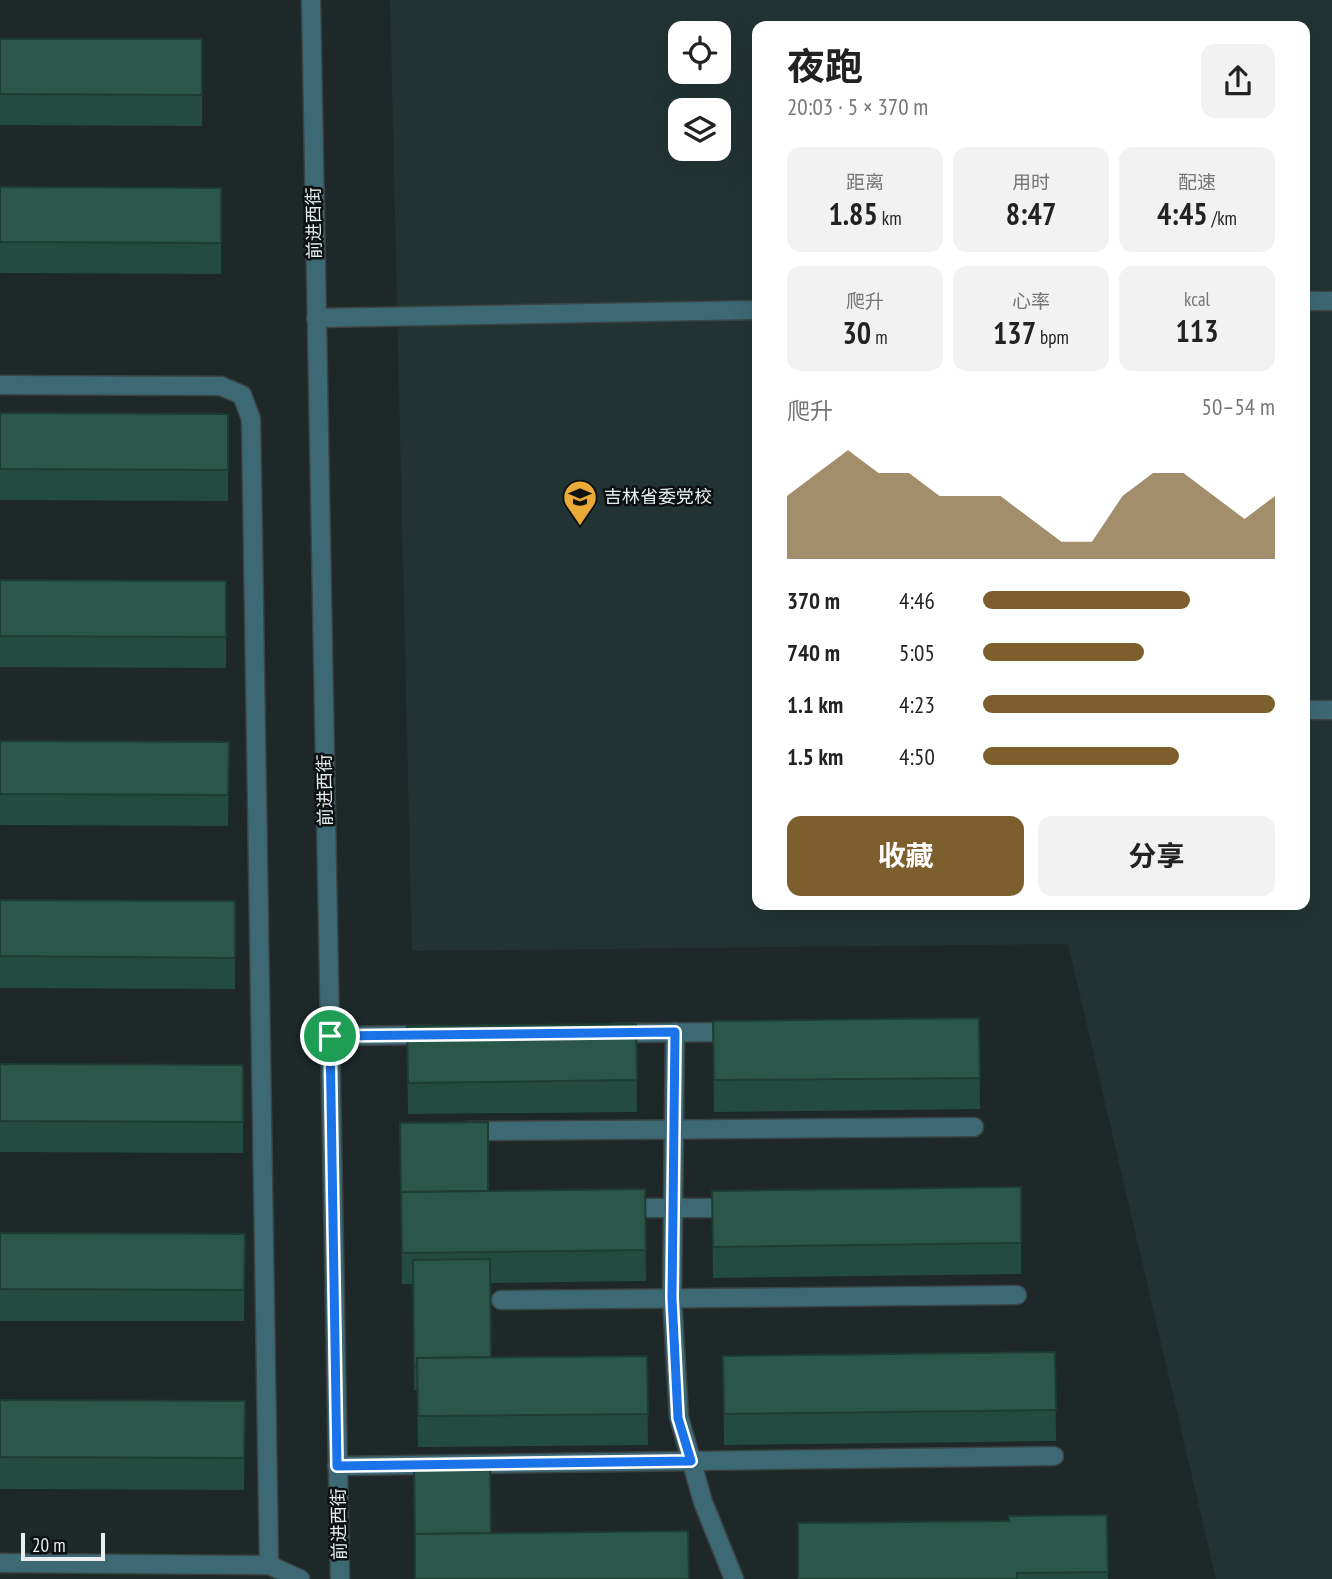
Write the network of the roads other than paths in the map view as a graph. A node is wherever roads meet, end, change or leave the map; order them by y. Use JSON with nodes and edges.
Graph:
{"nodes":[{"id":1,"x":311,"y":0,"type":"edge"},
{"id":2,"x":1332,"y":300,"type":"edge"},
{"id":3,"x":1310,"y":301,"type":"edge"},
{"id":4,"x":752,"y":310,"type":"edge"},
{"id":5,"x":316,"y":318,"type":"junction"},
{"id":6,"x":0,"y":385,"type":"edge"},
{"id":7,"x":1310,"y":710,"type":"edge"},
{"id":8,"x":1332,"y":710,"type":"edge"},
{"id":9,"x":757,"y":1031,"type":"edge"},
{"id":10,"x":675,"y":1032,"type":"junction"},
{"id":11,"x":592,"y":1033,"type":"edge"},
{"id":12,"x":454,"y":1035,"type":"edge"},
{"id":13,"x":330,"y":1036,"type":"junction"},
{"id":14,"x":974,"y":1127,"type":"dead end"},
{"id":15,"x":674,"y":1129,"type":"junction"},
{"id":16,"x":452,"y":1131,"type":"edge"},
{"id":17,"x":606,"y":1208,"type":"edge"},
{"id":18,"x":673,"y":1208,"type":"junction"},
{"id":19,"x":757,"y":1208,"type":"edge"},
{"id":20,"x":1017,"y":1295,"type":"dead end"},
{"id":21,"x":672,"y":1298,"type":"junction"},
{"id":22,"x":501,"y":1300,"type":"dead end"},
{"id":23,"x":1054,"y":1456,"type":"dead end"},
{"id":24,"x":691,"y":1461,"type":"junction"},
{"id":25,"x":337,"y":1466,"type":"junction"},
{"id":26,"x":0,"y":1563,"type":"edge"},
{"id":27,"x":269,"y":1564,"type":"junction"},
{"id":28,"x":300,"y":1579,"type":"edge"},
{"id":29,"x":340,"y":1579,"type":"edge"},
{"id":30,"x":734,"y":1579,"type":"edge"}],
"edges":[{"from":1,"to":5,"type":"street","name":"前进西街"},
{"from":2,"to":3,"type":"street"},
{"from":4,"to":5,"type":"street"},
{"from":5,"to":13,"type":"street","name":"前进西街"},
{"from":6,"to":27,"type":"street"},
{"from":7,"to":8,"type":"street"},
{"from":9,"to":10,"type":"street"},
{"from":10,"to":11,"type":"street"},
{"from":10,"to":15,"type":"street"},
{"from":12,"to":13,"type":"street"},
{"from":13,"to":25,"type":"street","name":"前进西街"},
{"from":14,"to":15,"type":"street"},
{"from":15,"to":16,"type":"street"},
{"from":15,"to":18,"type":"street"},
{"from":17,"to":18,"type":"street"},
{"from":18,"to":19,"type":"street"},
{"from":18,"to":21,"type":"street"},
{"from":20,"to":21,"type":"street"},
{"from":21,"to":22,"type":"street"},
{"from":21,"to":24,"type":"street"},
{"from":23,"to":24,"type":"street"},
{"from":24,"to":25,"type":"street"},
{"from":24,"to":30,"type":"street"},
{"from":25,"to":29,"type":"street","name":"前进西街"},
{"from":26,"to":27,"type":"street"},
{"from":27,"to":28,"type":"street"}]}
